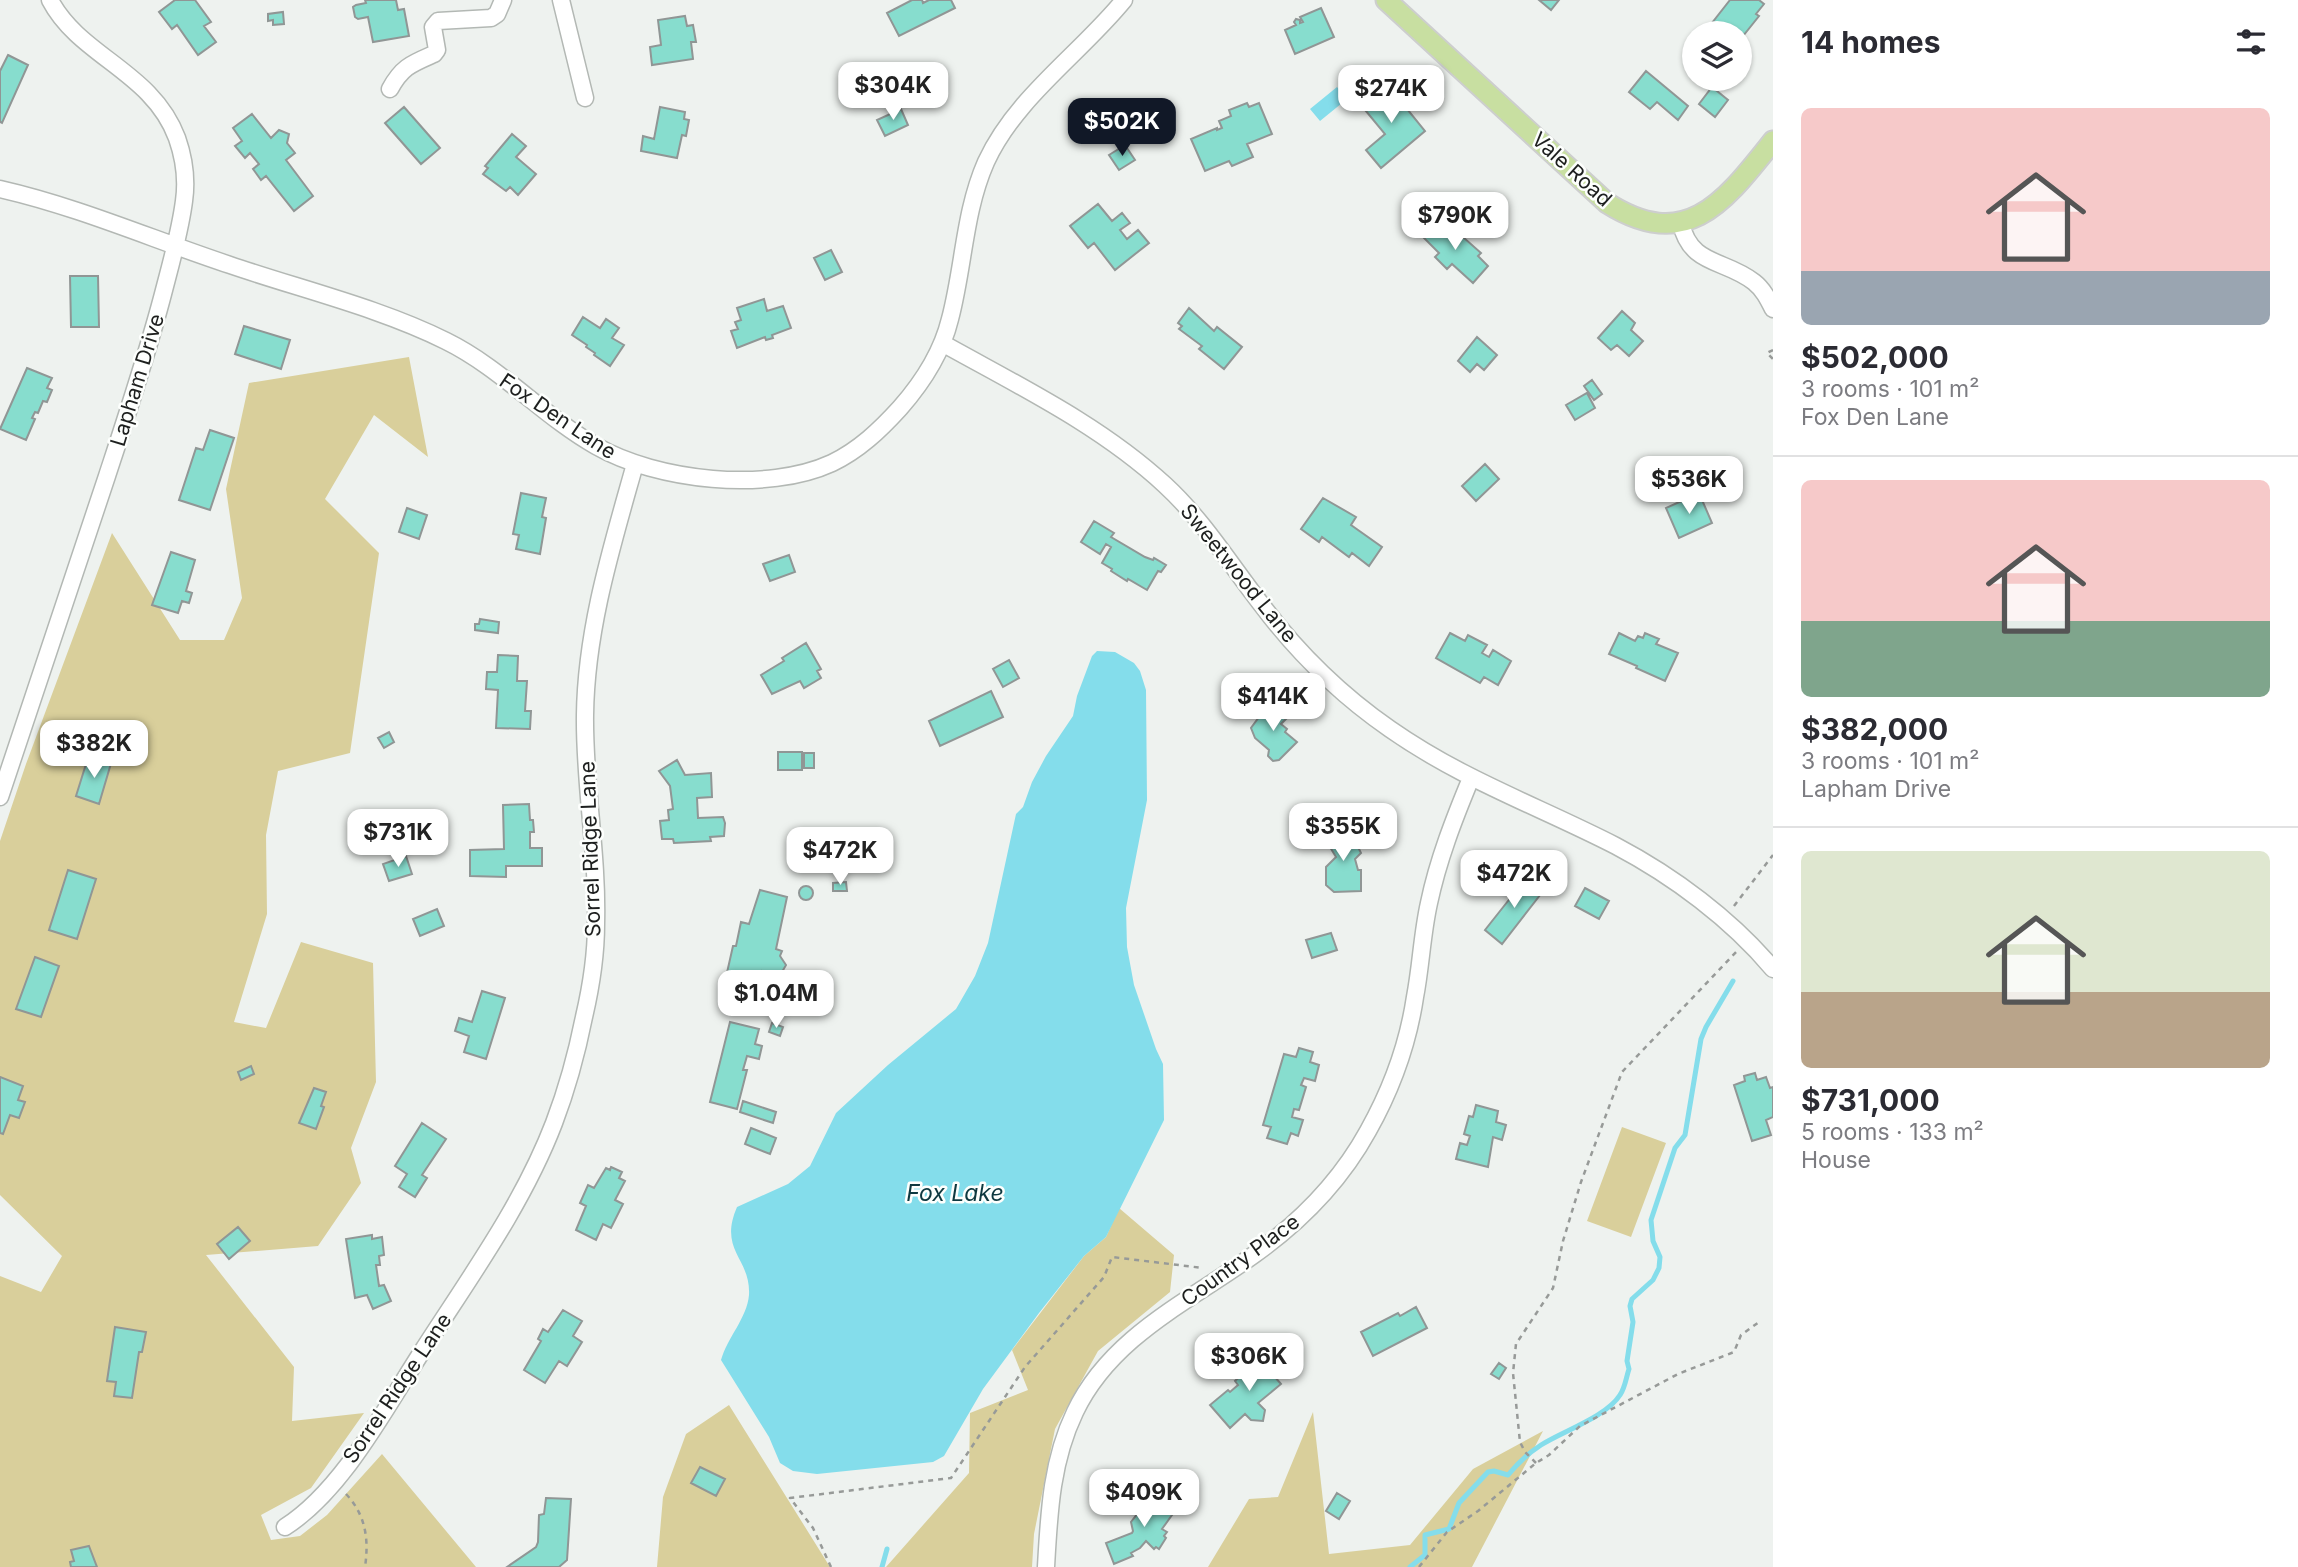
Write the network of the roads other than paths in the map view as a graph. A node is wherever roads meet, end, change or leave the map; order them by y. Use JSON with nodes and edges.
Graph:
{"nodes":[{"id":1,"x":50,"y":0,"type":"edge"},
{"id":2,"x":503,"y":0,"type":"edge"},
{"id":3,"x":561,"y":0,"type":"edge"},
{"id":4,"x":1124,"y":0,"type":"edge"},
{"id":5,"x":1386,"y":0,"type":"edge"},
{"id":6,"x":390,"y":89,"type":"dead end"},
{"id":7,"x":585,"y":98,"type":"dead end"},
{"id":8,"x":1773,"y":141,"type":"edge"},
{"id":9,"x":0,"y":188,"type":"edge"},
{"id":10,"x":1681,"y":223,"type":"junction"},
{"id":11,"x":176,"y":245,"type":"junction"},
{"id":12,"x":1773,"y":309,"type":"edge"},
{"id":13,"x":942,"y":343,"type":"junction"},
{"id":14,"x":635,"y":464,"type":"junction"},
{"id":15,"x":1471,"y":778,"type":"junction"},
{"id":16,"x":0,"y":797,"type":"edge"},
{"id":17,"x":1773,"y":969,"type":"edge"},
{"id":18,"x":285,"y":1527,"type":"dead end"},
{"id":19,"x":1046,"y":1567,"type":"edge"}],
"edges":[{"from":1,"to":11,"type":"street","name":"Lapham Drive"},
{"from":2,"to":6,"type":"street"},
{"from":3,"to":7,"type":"street"},
{"from":4,"to":13,"type":"street","name":"Fox Den Lane"},
{"from":5,"to":10,"type":"main road","name":"Vale Road"},
{"from":8,"to":10,"type":"main road","name":"Vale Road"},
{"from":9,"to":11,"type":"street","name":"Fox Den Lane"},
{"from":10,"to":12,"type":"street"},
{"from":11,"to":14,"type":"street","name":"Fox Den Lane"},
{"from":11,"to":16,"type":"street","name":"Lapham Drive"},
{"from":13,"to":14,"type":"street","name":"Fox Den Lane"},
{"from":13,"to":15,"type":"street","name":"Sweetwood Lane"},
{"from":14,"to":18,"type":"street","name":"Sorrel Ridge Lane"},
{"from":15,"to":17,"type":"street","name":"Sweetwood Lane"},
{"from":15,"to":19,"type":"street","name":"Country Place"}]}
